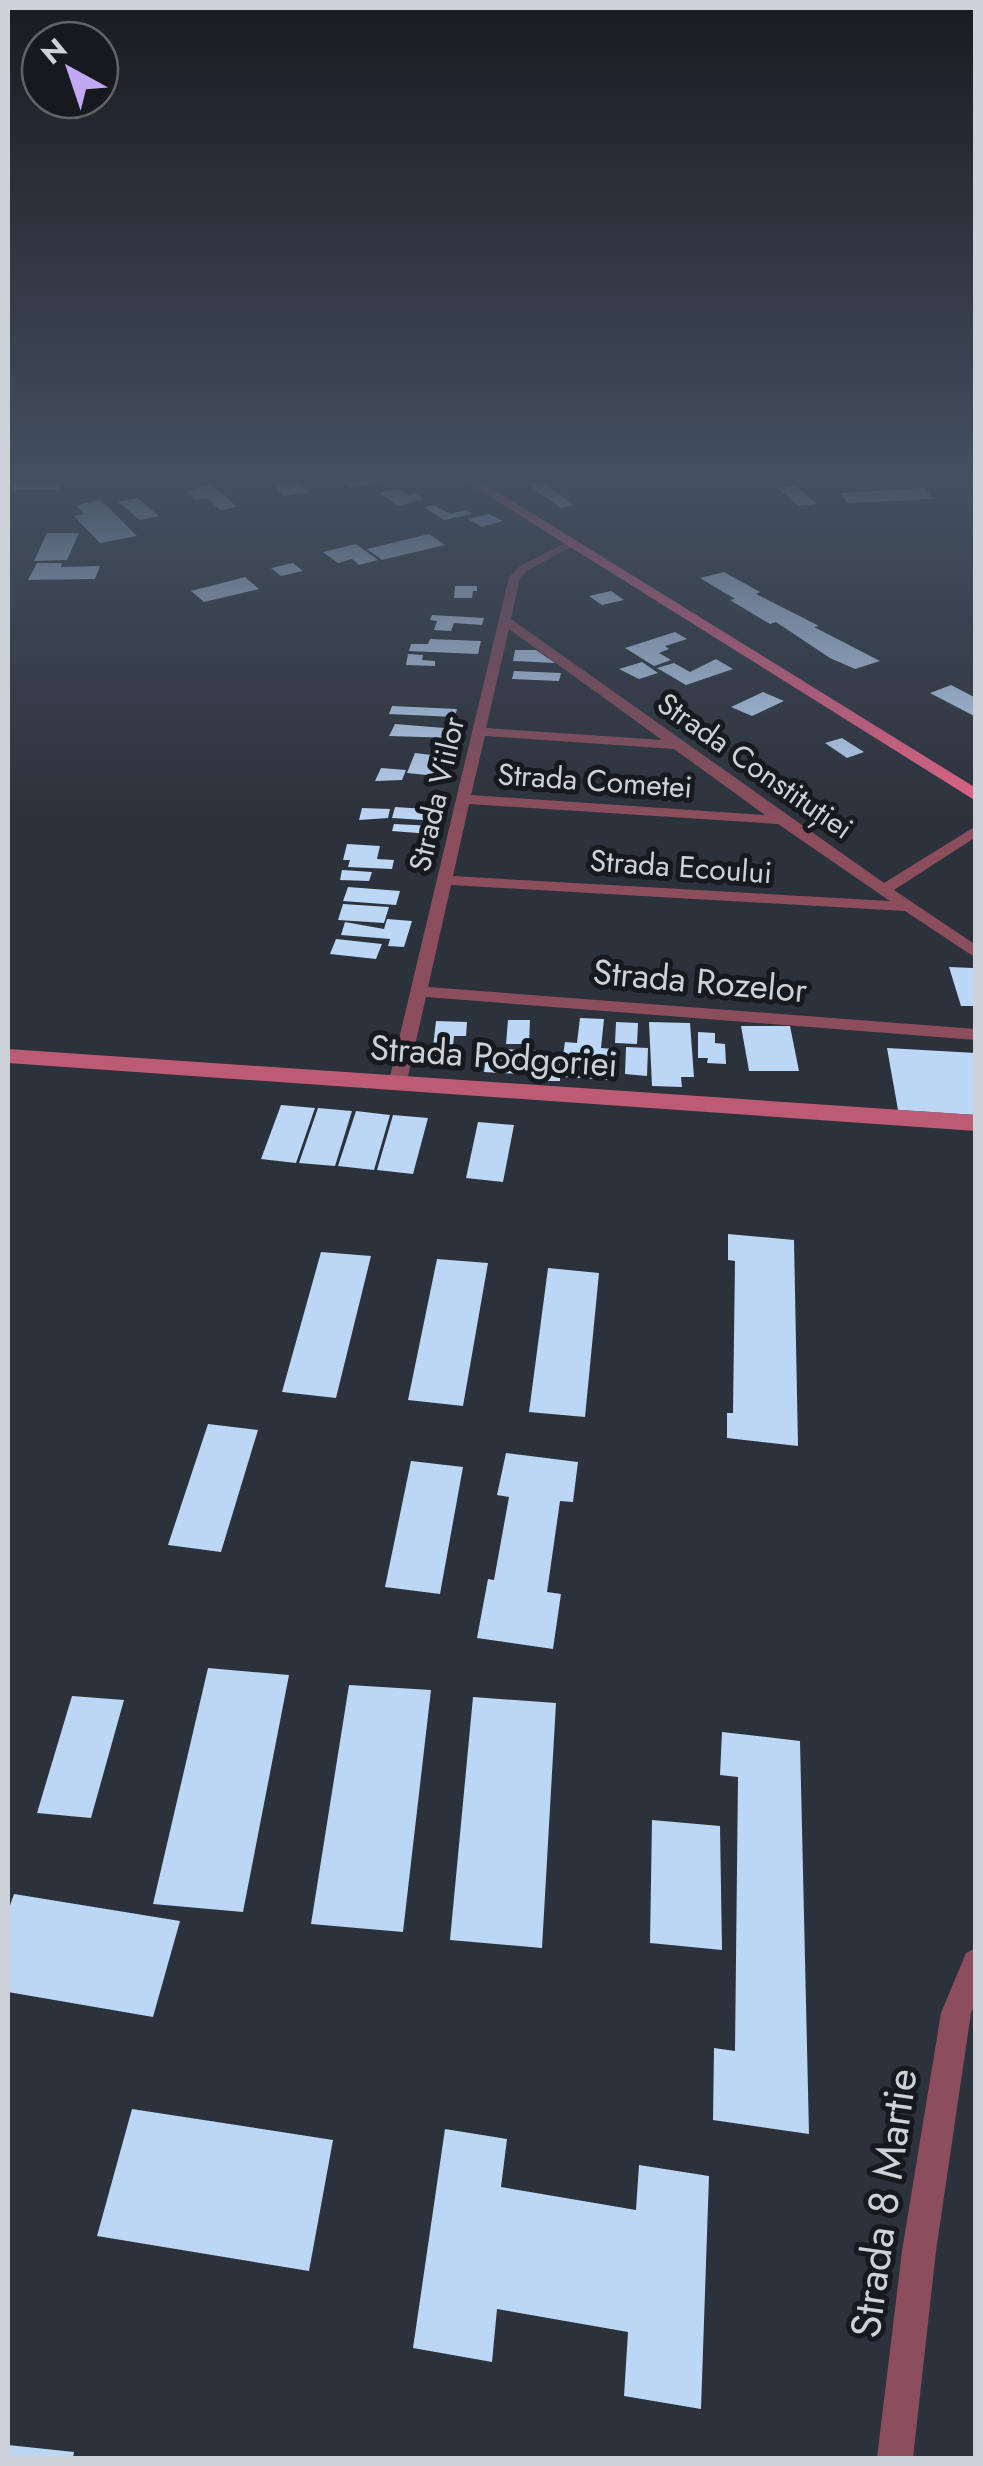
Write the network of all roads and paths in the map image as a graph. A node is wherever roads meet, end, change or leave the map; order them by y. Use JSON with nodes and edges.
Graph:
{"nodes":[{"id":1,"x":513,"y":593,"type":"edge"},
{"id":2,"x":648,"y":593,"type":"edge"},
{"id":3,"x":506,"y":621,"type":"junction"},
{"id":4,"x":480,"y":732,"type":"junction"},
{"id":5,"x":676,"y":745,"type":"junction"},
{"id":6,"x":976,"y":796,"type":"edge"},
{"id":7,"x":463,"y":800,"type":"junction"},
{"id":8,"x":783,"y":820,"type":"junction"},
{"id":9,"x":976,"y":830,"type":"edge"},
{"id":10,"x":445,"y":880,"type":"junction"},
{"id":11,"x":885,"y":889,"type":"junction"},
{"id":12,"x":913,"y":907,"type":"junction"},
{"id":13,"x":976,"y":952,"type":"edge"},
{"id":14,"x":418,"y":991,"type":"junction"},
{"id":15,"x":976,"y":1035,"type":"edge"},
{"id":16,"x":8,"y":1056,"type":"edge"},
{"id":17,"x":396,"y":1085,"type":"junction"},
{"id":18,"x":976,"y":1123,"type":"edge"},
{"id":19,"x":976,"y":1963,"type":"edge"},
{"id":20,"x":896,"y":2458,"type":"edge"}],
"edges":[{"from":1,"to":3,"type":"street","name":"Strada Viilor"},
{"from":2,"to":6,"type":"main road"},
{"from":3,"to":4,"type":"street","name":"Strada Viilor"},
{"from":3,"to":5,"type":"street","name":"Strada Constituției"},
{"from":4,"to":5,"type":"street"},
{"from":4,"to":7,"type":"street","name":"Strada Viilor"},
{"from":5,"to":8,"type":"street","name":"Strada Constituției"},
{"from":7,"to":8,"type":"street","name":"Strada Cometei"},
{"from":7,"to":10,"type":"street","name":"Strada Viilor"},
{"from":8,"to":11,"type":"street","name":"Strada Constituției"},
{"from":9,"to":11,"type":"street"},
{"from":10,"to":12,"type":"street","name":"Strada Ecoului"},
{"from":10,"to":14,"type":"street","name":"Strada Viilor"},
{"from":11,"to":12,"type":"street","name":"Strada Constituției"},
{"from":12,"to":13,"type":"street","name":"Strada Constituției"},
{"from":14,"to":15,"type":"street","name":"Strada Rozelor"},
{"from":14,"to":17,"type":"street","name":"Strada Viilor"},
{"from":16,"to":17,"type":"street","name":"Strada Podgoriei"},
{"from":17,"to":18,"type":"street","name":"Strada Podgoriei"},
{"from":19,"to":20,"type":"street","name":"Strada 8 Martie"}]}
